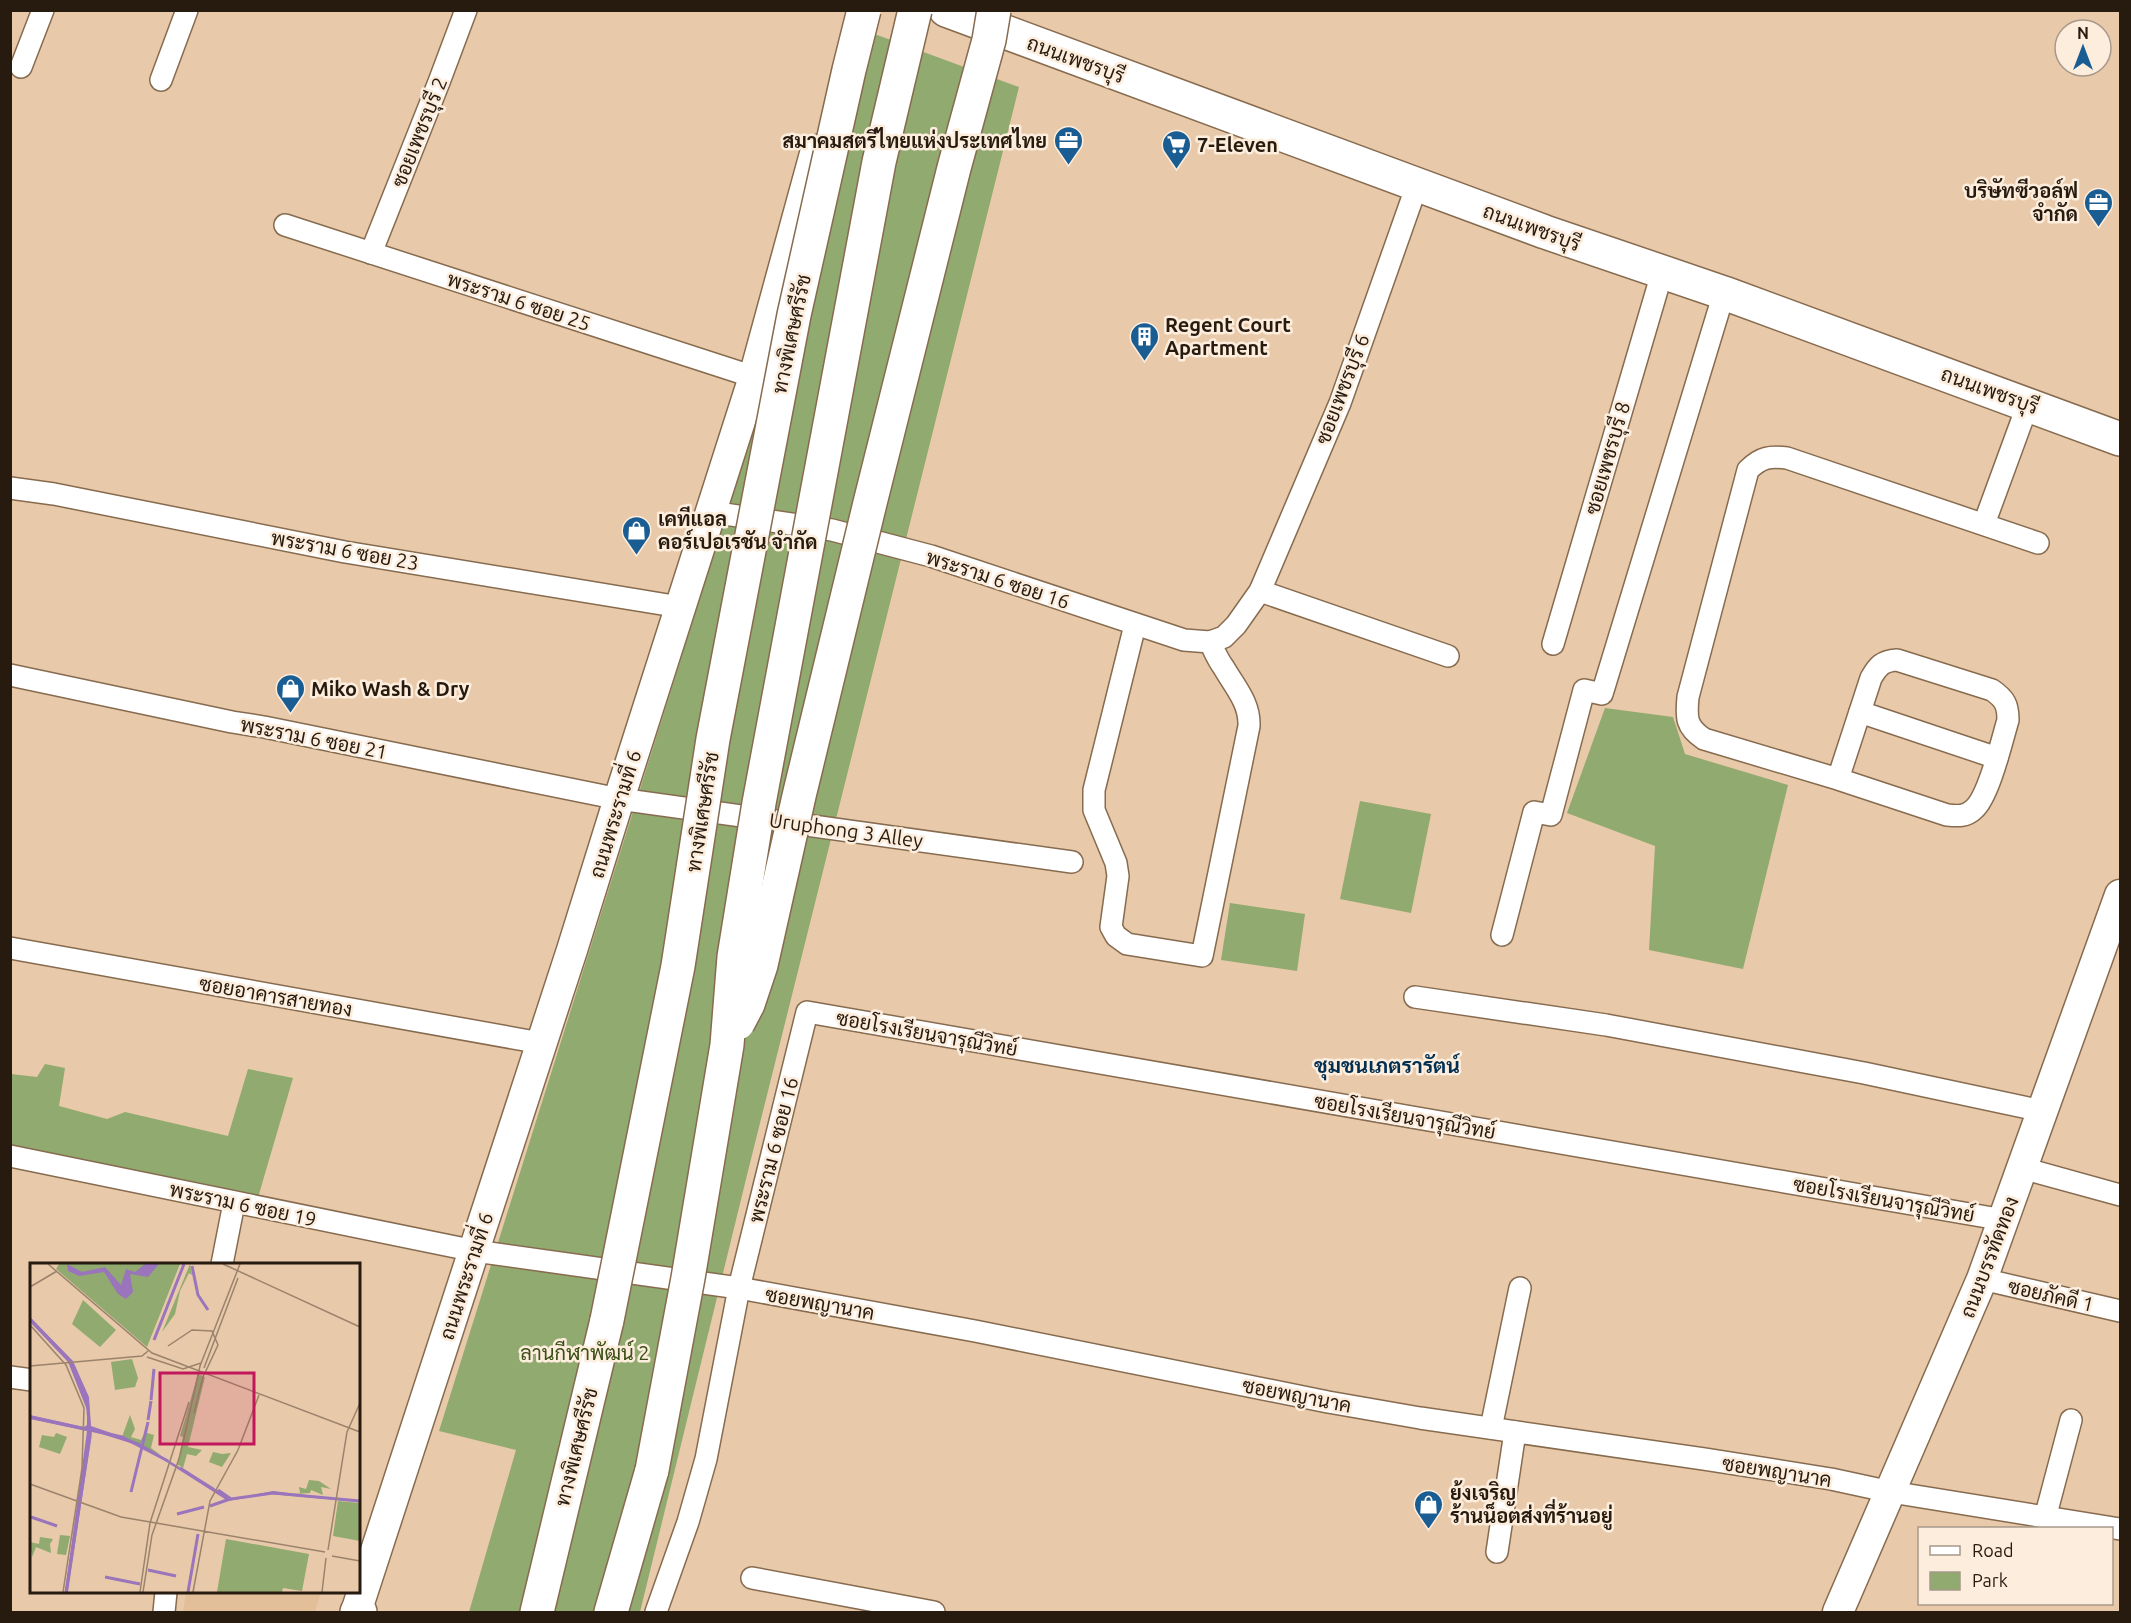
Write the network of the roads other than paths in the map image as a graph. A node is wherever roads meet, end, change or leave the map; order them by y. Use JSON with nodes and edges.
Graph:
{"nodes":[{"id":1,"x":43,"y":10,"type":"edge"},
{"id":2,"x":187,"y":10,"type":"edge"},
{"id":3,"x":466,"y":10,"type":"edge"},
{"id":4,"x":858,"y":10,"type":"edge"},
{"id":5,"x":864,"y":10,"type":"edge"},
{"id":6,"x":915,"y":10,"type":"edge"},
{"id":7,"x":977,"y":16,"type":"edge"},
{"id":8,"x":21,"y":67,"type":"dead end"},
{"id":9,"x":161,"y":80,"type":"dead end"},
{"id":10,"x":1417,"y":185,"type":"junction"},
{"id":11,"x":285,"y":225,"type":"dead end"},
{"id":12,"x":371,"y":252,"type":"junction"},
{"id":13,"x":1662,"y":273,"type":"junction"},
{"id":14,"x":1724,"y":293,"type":"junction"},
{"id":15,"x":754,"y":377,"type":"junction"},
{"id":16,"x":2028,"y":404,"type":"junction"},
{"id":17,"x":2121,"y":439,"type":"edge"},
{"id":18,"x":10,"y":488,"type":"edge"},
{"id":19,"x":711,"y":512,"type":"junction"},
{"id":20,"x":1984,"y":524,"type":"junction"},
{"id":21,"x":2038,"y":543,"type":"dead end"},
{"id":22,"x":1260,"y":591,"type":"junction"},
{"id":23,"x":680,"y":607,"type":"junction"},
{"id":24,"x":1136,"y":625,"type":"junction"},
{"id":25,"x":1210,"y":642,"type":"junction"},
{"id":26,"x":1553,"y":644,"type":"dead end"},
{"id":27,"x":1448,"y":656,"type":"dead end"},
{"id":28,"x":10,"y":675,"type":"edge"},
{"id":29,"x":1860,"y":712,"type":"junction"},
{"id":30,"x":1996,"y":758,"type":"junction"},
{"id":31,"x":1838,"y":779,"type":"junction"},
{"id":32,"x":619,"y":799,"type":"junction"},
{"id":33,"x":1072,"y":862,"type":"dead end"},
{"id":34,"x":2121,"y":895,"type":"edge"},
{"id":35,"x":1502,"y":934,"type":"dead end"},
{"id":36,"x":10,"y":948,"type":"edge"},
{"id":37,"x":1415,"y":997,"type":"dead end"},
{"id":38,"x":807,"y":1012,"type":"joint"},
{"id":39,"x":541,"y":1043,"type":"junction"},
{"id":40,"x":727,"y":1045,"type":"junction"},
{"id":41,"x":2042,"y":1111,"type":"junction"},
{"id":42,"x":10,"y":1156,"type":"edge"},
{"id":43,"x":2022,"y":1168,"type":"junction"},
{"id":44,"x":2121,"y":1195,"type":"edge"},
{"id":45,"x":234,"y":1203,"type":"junction"},
{"id":46,"x":2004,"y":1220,"type":"junction"},
{"id":47,"x":475,"y":1251,"type":"junction"},
{"id":48,"x":222,"y":1263,"type":"edge"},
{"id":49,"x":1982,"y":1279,"type":"junction"},
{"id":50,"x":739,"y":1288,"type":"junction"},
{"id":51,"x":1520,"y":1288,"type":"dead end"},
{"id":52,"x":2121,"y":1311,"type":"edge"},
{"id":53,"x":10,"y":1377,"type":"edge"},
{"id":54,"x":30,"y":1380,"type":"edge"},
{"id":55,"x":2071,"y":1420,"type":"dead end"},
{"id":56,"x":1491,"y":1428,"type":"junction"},
{"id":57,"x":1515,"y":1432,"type":"junction"},
{"id":58,"x":1891,"y":1492,"type":"junction"},
{"id":59,"x":2045,"y":1518,"type":"junction"},
{"id":60,"x":2107,"y":1527,"type":"edge"},
{"id":61,"x":1497,"y":1552,"type":"dead end"},
{"id":62,"x":752,"y":1578,"type":"dead end"},
{"id":63,"x":166,"y":1593,"type":"edge"},
{"id":64,"x":164,"y":1612,"type":"edge"},
{"id":65,"x":358,"y":1612,"type":"edge"},
{"id":66,"x":537,"y":1612,"type":"edge"},
{"id":67,"x":611,"y":1612,"type":"edge"},
{"id":68,"x":656,"y":1612,"type":"edge"},
{"id":69,"x":933,"y":1612,"type":"edge"},
{"id":70,"x":1838,"y":1612,"type":"edge"}],
"edges":[{"from":1,"to":8,"type":"street"},
{"from":2,"to":9,"type":"street"},
{"from":3,"to":12,"type":"street","name":"ซอยเพชรบุรี 2"},
{"from":4,"to":15,"type":"main road","name":"ถนนพระรามที่ 6"},
{"from":5,"to":66,"type":"main road","name":"ทางพิเศษศรีรัช","bridge":true},
{"from":6,"to":40,"type":"main road","bridge":true},
{"from":7,"to":10,"type":"main road","name":"ถนนเพชรบุรี"},
{"from":7,"to":40,"type":"main road","bridge":true},
{"from":10,"to":13,"type":"main road","name":"ถนนเพชรบุรี"},
{"from":10,"to":22,"type":"street","name":"ซอยเพชรบุรี 6"},
{"from":11,"to":12,"type":"street","name":"พระราม 6 ซอย 25"},
{"from":12,"to":15,"type":"street","name":"พระราม 6 ซอย 25"},
{"from":13,"to":14,"type":"main road","name":"ถนนเพชรบุรี"},
{"from":13,"to":26,"type":"street","name":"ซอยเพชรบุรี 8"},
{"from":14,"to":16,"type":"main road","name":"ถนนเพชรบุรี"},
{"from":14,"to":35,"type":"street"},
{"from":15,"to":19,"type":"main road","name":"ถนนพระรามที่ 6"},
{"from":16,"to":17,"type":"main road","name":"ถนนเพชรบุรี"},
{"from":16,"to":20,"type":"street"},
{"from":18,"to":23,"type":"street","name":"พระราม 6 ซอย 23"},
{"from":19,"to":23,"type":"main road","name":"ถนนพระรามที่ 6"},
{"from":19,"to":24,"type":"street","name":"พระราม 6 ซอย 16"},
{"from":20,"to":21,"type":"street"},
{"from":20,"to":31,"type":"street"},
{"from":22,"to":25,"type":"street"},
{"from":22,"to":27,"type":"street"},
{"from":23,"to":32,"type":"main road","name":"ถนนพระรามที่ 6"},
{"from":24,"to":25,"type":"street","name":"พระราม 6 ซอย 16"},
{"from":24,"to":25,"type":"street"},
{"from":28,"to":32,"type":"street","name":"พระราม 6 ซอย 21"},
{"from":29,"to":30,"type":"street"},
{"from":29,"to":30,"type":"street"},
{"from":29,"to":31,"type":"street"},
{"from":30,"to":31,"type":"street"},
{"from":32,"to":33,"type":"street","name":"Uruphong 3 Alley"},
{"from":32,"to":39,"type":"main road","name":"ถนนพระรามที่ 6"},
{"from":34,"to":41,"type":"main road","name":"ถนนบรรทัดทอง"},
{"from":36,"to":39,"type":"street","name":"ซอยอาคารสายทอง"},
{"from":37,"to":41,"type":"street"},
{"from":38,"to":46,"type":"street","name":"ซอยโรงเรียนจารุณีวิทย์"},
{"from":38,"to":50,"type":"street","name":"พระราม 6 ซอย 16"},
{"from":39,"to":47,"type":"main road","name":"ถนนพระรามที่ 6"},
{"from":40,"to":67,"type":"main road","bridge":true},
{"from":41,"to":43,"type":"main road","name":"ถนนบรรทัดทอง"},
{"from":42,"to":45,"type":"street","name":"พระราม 6 ซอย 19"},
{"from":43,"to":44,"type":"street"},
{"from":43,"to":46,"type":"main road","name":"ถนนบรรทัดทอง"},
{"from":45,"to":47,"type":"street","name":"พระราม 6 ซอย 19"},
{"from":45,"to":48,"type":"street"},
{"from":46,"to":49,"type":"main road","name":"ถนนบรรทัดทอง"},
{"from":47,"to":50,"type":"street","name":"ซอยพญานาค"},
{"from":47,"to":65,"type":"main road","name":"ถนนพระรามที่ 6"},
{"from":49,"to":52,"type":"street","name":"ซอยภัคดี 1"},
{"from":49,"to":58,"type":"main road","name":"ถนนบรรทัดทอง"},
{"from":50,"to":56,"type":"street","name":"ซอยพญานาค"},
{"from":50,"to":68,"type":"street","name":"พระราม 6 ซอย 16"},
{"from":51,"to":56,"type":"street"},
{"from":53,"to":54,"type":"street"},
{"from":55,"to":59,"type":"street"},
{"from":56,"to":57,"type":"street","name":"ซอยพญานาค"},
{"from":57,"to":58,"type":"street","name":"ซอยพญานาค"},
{"from":57,"to":61,"type":"street"},
{"from":58,"to":59,"type":"street","name":"ซอยพญานาค"},
{"from":58,"to":70,"type":"main road","name":"ถนนบรรทัดทอง"},
{"from":59,"to":60,"type":"street","name":"ซอยพญานาค"},
{"from":62,"to":69,"type":"street"},
{"from":63,"to":64,"type":"street"}]}
